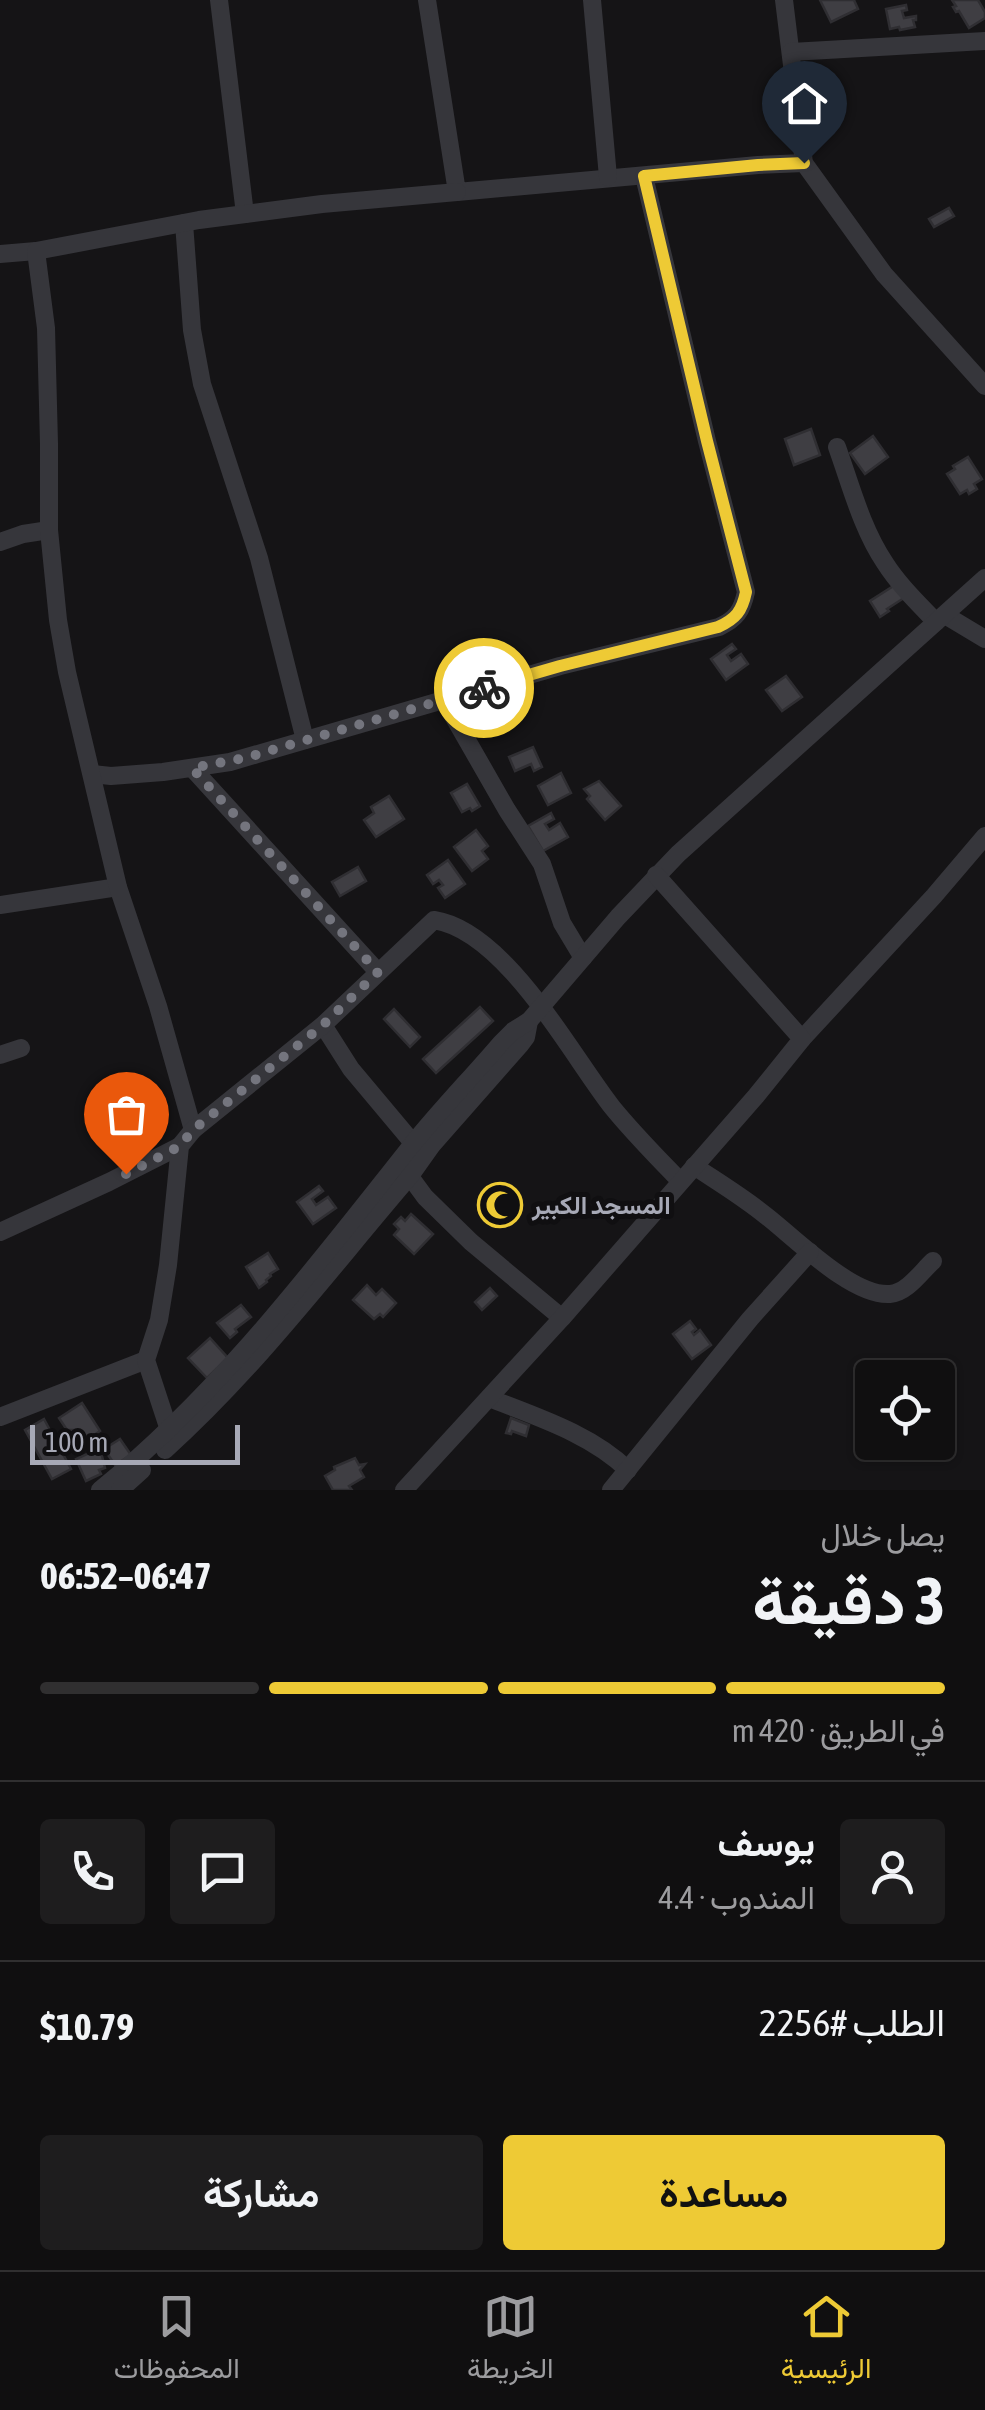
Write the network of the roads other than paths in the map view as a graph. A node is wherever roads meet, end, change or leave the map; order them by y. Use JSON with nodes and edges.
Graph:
{"nodes":[{"id":1,"x":219,"y":0,"type":"edge"},
{"id":2,"x":427,"y":0,"type":"edge"},
{"id":3,"x":592,"y":0,"type":"edge"},
{"id":4,"x":784,"y":0,"type":"edge"},
{"id":5,"x":985,"y":41,"type":"edge"},
{"id":6,"x":791,"y":52,"type":"junction"},
{"id":7,"x":804,"y":163,"type":"junction"},
{"id":8,"x":644,"y":176,"type":"junction"},
{"id":9,"x":608,"y":178,"type":"junction"},
{"id":10,"x":457,"y":192,"type":"junction"},
{"id":11,"x":245,"y":214,"type":"junction"},
{"id":12,"x":184,"y":223,"type":"junction"},
{"id":13,"x":36,"y":251,"type":"junction"},
{"id":14,"x":0,"y":254,"type":"edge"},
{"id":15,"x":985,"y":386,"type":"edge"},
{"id":16,"x":837,"y":448,"type":"dead end"},
{"id":17,"x":48,"y":530,"type":"junction"},
{"id":18,"x":0,"y":542,"type":"edge"},
{"id":19,"x":985,"y":578,"type":"edge"},
{"id":20,"x":941,"y":618,"type":"junction"},
{"id":21,"x":985,"y":639,"type":"edge"},
{"id":22,"x":444,"y":700,"type":"junction"},
{"id":23,"x":305,"y":740,"type":"junction"},
{"id":24,"x":192,"y":768,"type":"junction"},
{"id":25,"x":92,"y":774,"type":"junction"},
{"id":26,"x":985,"y":836,"type":"edge"},
{"id":27,"x":656,"y":875,"type":"junction"},
{"id":28,"x":118,"y":886,"type":"junction"},
{"id":29,"x":0,"y":905,"type":"edge"},
{"id":30,"x":583,"y":958,"type":"junction"},
{"id":31,"x":378,"y":972,"type":"junction"},
{"id":32,"x":535,"y":1014,"type":"junction"},
{"id":33,"x":323,"y":1025,"type":"junction"},
{"id":34,"x":802,"y":1038,"type":"junction"},
{"id":35,"x":21,"y":1048,"type":"dead end"},
{"id":36,"x":0,"y":1055,"type":"edge"},
{"id":37,"x":193,"y":1130,"type":"junction"},
{"id":38,"x":413,"y":1143,"type":"junction"},
{"id":39,"x":180,"y":1146,"type":"junction"},
{"id":40,"x":694,"y":1166,"type":"junction"},
{"id":41,"x":405,"y":1169,"type":"junction"},
{"id":42,"x":680,"y":1181,"type":"junction"},
{"id":43,"x":0,"y":1232,"type":"edge"},
{"id":44,"x":810,"y":1252,"type":"junction"},
{"id":45,"x":933,"y":1261,"type":"dead end"},
{"id":46,"x":562,"y":1318,"type":"junction"},
{"id":47,"x":146,"y":1360,"type":"junction"},
{"id":48,"x":490,"y":1398,"type":"junction"},
{"id":49,"x":0,"y":1416,"type":"edge"},
{"id":50,"x":169,"y":1430,"type":"junction"},
{"id":51,"x":628,"y":1470,"type":"junction"},
{"id":52,"x":137,"y":1478,"type":"edge"},
{"id":53,"x":100,"y":1490,"type":"edge"},
{"id":54,"x":120,"y":1490,"type":"edge"},
{"id":55,"x":404,"y":1490,"type":"edge"},
{"id":56,"x":611,"y":1490,"type":"edge"}],
"edges":[{"from":1,"to":11,"type":"street"},
{"from":2,"to":10,"type":"street"},
{"from":3,"to":9,"type":"street"},
{"from":4,"to":6,"type":"street"},
{"from":5,"to":6,"type":"street"},
{"from":6,"to":7,"type":"street"},
{"from":7,"to":8,"type":"street"},
{"from":7,"to":15,"type":"street"},
{"from":8,"to":9,"type":"street"},
{"from":8,"to":22,"type":"street"},
{"from":9,"to":10,"type":"street"},
{"from":10,"to":11,"type":"street"},
{"from":11,"to":12,"type":"street"},
{"from":12,"to":13,"type":"street"},
{"from":12,"to":23,"type":"street"},
{"from":13,"to":14,"type":"street"},
{"from":13,"to":17,"type":"street"},
{"from":16,"to":20,"type":"street"},
{"from":17,"to":18,"type":"street"},
{"from":17,"to":25,"type":"street"},
{"from":19,"to":20,"type":"street"},
{"from":20,"to":21,"type":"street"},
{"from":20,"to":27,"type":"street"},
{"from":22,"to":23,"type":"street"},
{"from":22,"to":30,"type":"street"},
{"from":23,"to":24,"type":"street"},
{"from":24,"to":25,"type":"street"},
{"from":24,"to":31,"type":"street"},
{"from":25,"to":28,"type":"street"},
{"from":26,"to":34,"type":"street"},
{"from":27,"to":30,"type":"street"},
{"from":27,"to":34,"type":"street"},
{"from":28,"to":29,"type":"street"},
{"from":28,"to":37,"type":"street"},
{"from":30,"to":32,"type":"street"},
{"from":31,"to":32,"type":"street"},
{"from":31,"to":33,"type":"street"},
{"from":32,"to":38,"type":"street"},
{"from":32,"to":41,"type":"street"},
{"from":32,"to":42,"type":"street"},
{"from":33,"to":37,"type":"street"},
{"from":33,"to":38,"type":"street"},
{"from":34,"to":40,"type":"street"},
{"from":35,"to":36,"type":"street"},
{"from":37,"to":39,"type":"street"},
{"from":38,"to":41,"type":"street"},
{"from":39,"to":43,"type":"street"},
{"from":39,"to":47,"type":"street"},
{"from":40,"to":42,"type":"street"},
{"from":40,"to":44,"type":"street"},
{"from":41,"to":46,"type":"street"},
{"from":41,"to":50,"type":"street"},
{"from":41,"to":52,"type":"street"},
{"from":42,"to":46,"type":"street"},
{"from":44,"to":45,"type":"street"},
{"from":44,"to":51,"type":"street"},
{"from":46,"to":48,"type":"street"},
{"from":47,"to":49,"type":"street"},
{"from":47,"to":50,"type":"street"},
{"from":48,"to":51,"type":"street"},
{"from":48,"to":55,"type":"street"},
{"from":50,"to":52,"type":"street"},
{"from":51,"to":56,"type":"street"},
{"from":52,"to":53,"type":"street"},
{"from":52,"to":54,"type":"street"}]}
